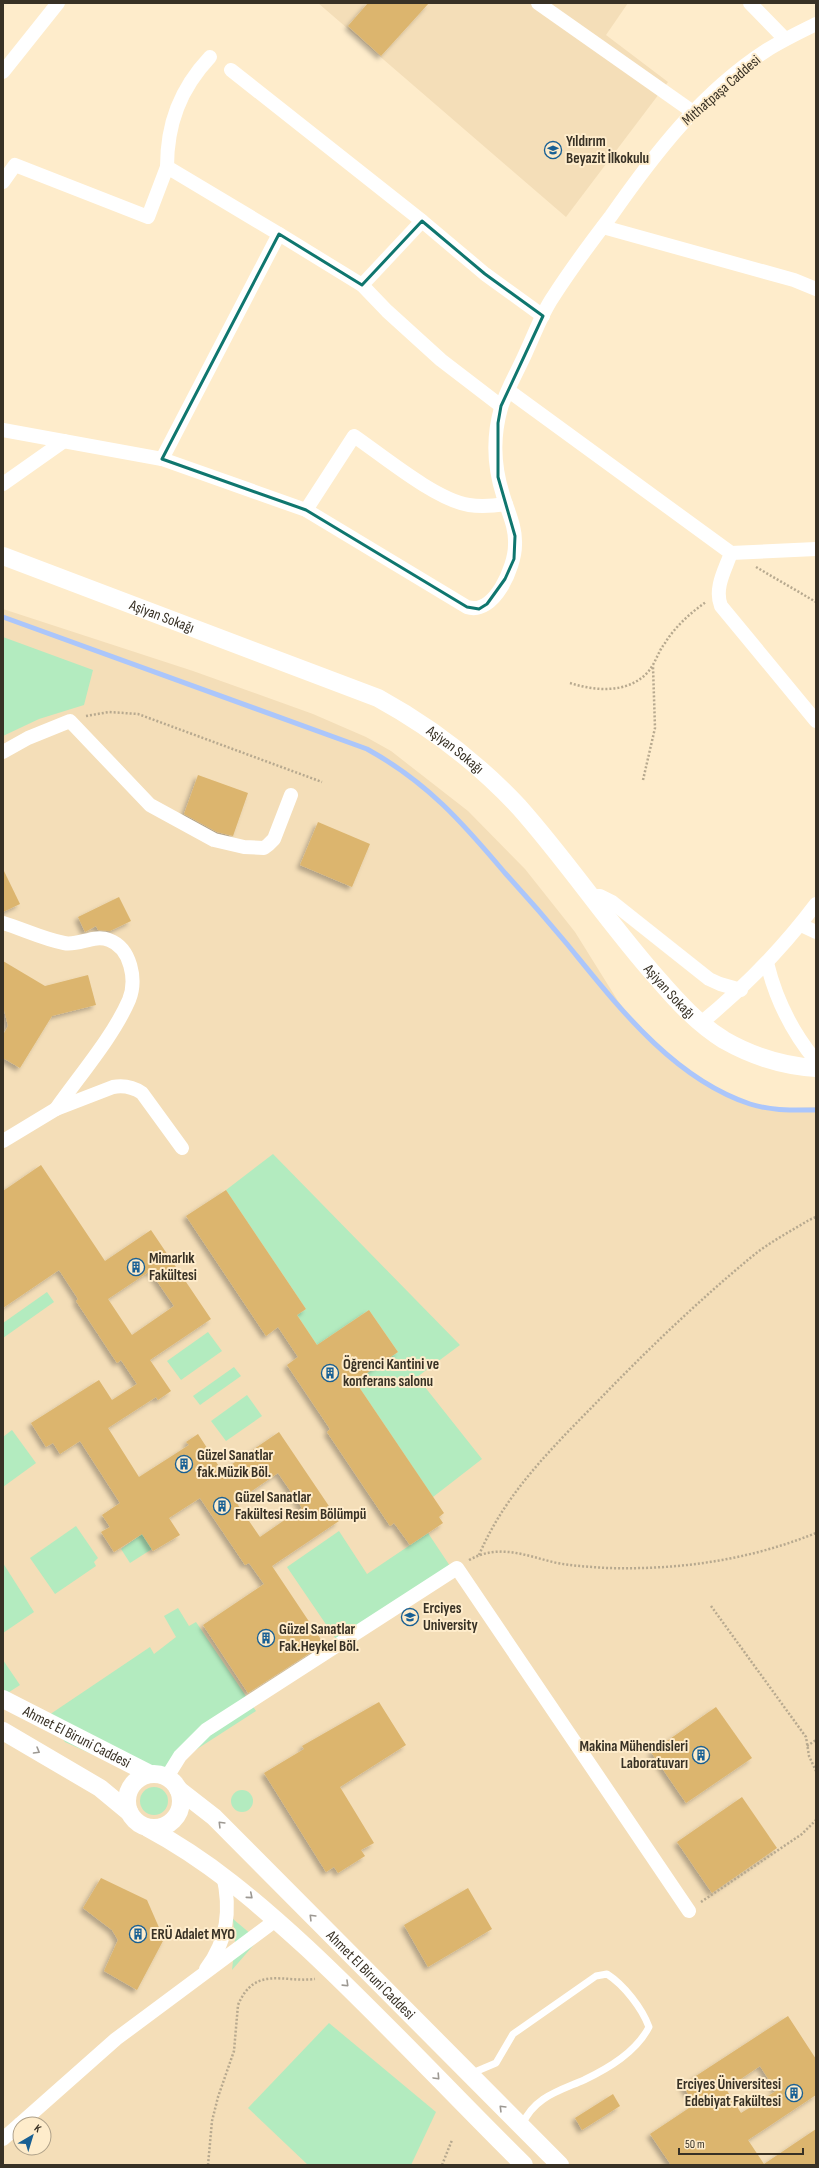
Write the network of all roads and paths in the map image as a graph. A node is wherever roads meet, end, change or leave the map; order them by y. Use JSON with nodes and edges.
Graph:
{"nodes":[{"id":1,"x":58,"y":3,"type":"edge"},
{"id":2,"x":538,"y":3,"type":"edge"},
{"id":3,"x":750,"y":3,"type":"edge"},
{"id":4,"x":816,"y":24,"type":"edge"},
{"id":5,"x":785,"y":40,"type":"junction"},
{"id":6,"x":210,"y":57,"type":"dead end"},
{"id":7,"x":232,"y":70,"type":"dead end"},
{"id":8,"x":3,"y":72,"type":"edge"},
{"id":9,"x":692,"y":112,"type":"junction"},
{"id":10,"x":167,"y":167,"type":"junction"},
{"id":11,"x":3,"y":182,"type":"edge"},
{"id":12,"x":422,"y":221,"type":"junction"},
{"id":13,"x":603,"y":227,"type":"junction"},
{"id":14,"x":279,"y":234,"type":"junction"},
{"id":15,"x":362,"y":285,"type":"junction"},
{"id":16,"x":816,"y":289,"type":"edge"},
{"id":17,"x":544,"y":316,"type":"junction"},
{"id":18,"x":509,"y":390,"type":"junction"},
{"id":19,"x":501,"y":406,"type":"junction"},
{"id":20,"x":3,"y":430,"type":"edge"},
{"id":21,"x":64,"y":441,"type":"junction"},
{"id":22,"x":162,"y":460,"type":"junction"},
{"id":23,"x":3,"y":484,"type":"edge"},
{"id":24,"x":506,"y":504,"type":"junction"},
{"id":25,"x":306,"y":510,"type":"junction"},
{"id":26,"x":816,"y":549,"type":"edge"},
{"id":27,"x":731,"y":553,"type":"junction"},
{"id":28,"x":3,"y":556,"type":"edge"},
{"id":29,"x":718,"y":594,"type":"junction"},
{"id":30,"x":816,"y":602,"type":"edge"},
{"id":31,"x":653,"y":666,"type":"junction"},
{"id":32,"x":570,"y":684,"type":"dead end"},
{"id":33,"x":70,"y":721,"type":"junction"},
{"id":34,"x":816,"y":721,"type":"edge"},
{"id":35,"x":3,"y":752,"type":"edge"},
{"id":36,"x":643,"y":780,"type":"dead end"},
{"id":37,"x":322,"y":782,"type":"dead end"},
{"id":38,"x":291,"y":796,"type":"dead end"},
{"id":39,"x":590,"y":896,"type":"junction"},
{"id":40,"x":816,"y":904,"type":"edge"},
{"id":41,"x":3,"y":923,"type":"edge"},
{"id":42,"x":801,"y":925,"type":"junction"},
{"id":43,"x":816,"y":932,"type":"edge"},
{"id":44,"x":767,"y":963,"type":"junction"},
{"id":45,"x":741,"y":990,"type":"junction"},
{"id":46,"x":701,"y":1023,"type":"junction"},
{"id":47,"x":816,"y":1061,"type":"edge"},
{"id":48,"x":816,"y":1068,"type":"edge"},
{"id":49,"x":56,"y":1109,"type":"junction"},
{"id":50,"x":3,"y":1141,"type":"edge"},
{"id":51,"x":182,"y":1148,"type":"dead end"},
{"id":52,"x":816,"y":1217,"type":"edge"},
{"id":53,"x":816,"y":1533,"type":"edge"},
{"id":54,"x":711,"y":1606,"type":"dead end"},
{"id":55,"x":3,"y":1699,"type":"edge"},
{"id":56,"x":3,"y":1731,"type":"edge"},
{"id":57,"x":816,"y":1740,"type":"edge"},
{"id":58,"x":807,"y":1746,"type":"junction"},
{"id":59,"x":816,"y":1771,"type":"edge"},
{"id":60,"x":165,"y":1780,"type":"junction"},
{"id":61,"x":129,"y":1812,"type":"junction"},
{"id":62,"x":816,"y":1820,"type":"edge"},
{"id":63,"x":148,"y":1828,"type":"junction"},
{"id":64,"x":223,"y":1875,"type":"junction"},
{"id":65,"x":689,"y":1911,"type":"joint"},
{"id":66,"x":276,"y":1920,"type":"junction"},
{"id":67,"x":334,"y":1973,"type":"junction"},
{"id":68,"x":193,"y":1983,"type":"junction"},
{"id":69,"x":468,"y":2074,"type":"junction"},
{"id":70,"x":29,"y":2116,"type":"edge"},
{"id":71,"x":521,"y":2127,"type":"junction"},
{"id":72,"x":12,"y":2131,"type":"edge"},
{"id":73,"x":3,"y":2139,"type":"edge"},
{"id":74,"x":452,"y":2140,"type":"dead end"},
{"id":75,"x":208,"y":2165,"type":"edge"},
{"id":76,"x":442,"y":2165,"type":"edge"},
{"id":77,"x":524,"y":2165,"type":"edge"},
{"id":78,"x":560,"y":2165,"type":"edge"}],
"edges":[{"from":1,"to":8,"type":"street"},
{"from":2,"to":9,"type":"street"},
{"from":3,"to":5,"type":"street"},
{"from":4,"to":5,"type":"street","name":"Mithatpaşa Caddesi"},
{"from":5,"to":9,"type":"street","name":"Mithatpaşa Caddesi"},
{"from":6,"to":10,"type":"street"},
{"from":7,"to":12,"type":"street"},
{"from":9,"to":13,"type":"street","name":"Mithatpaşa Caddesi"},
{"from":10,"to":11,"type":"street"},
{"from":10,"to":14,"type":"street"},
{"from":12,"to":15,"type":"street"},
{"from":12,"to":17,"type":"street"},
{"from":13,"to":16,"type":"street"},
{"from":13,"to":17,"type":"street","name":"Mithatpaşa Caddesi"},
{"from":14,"to":15,"type":"street"},
{"from":14,"to":22,"type":"street"},
{"from":15,"to":19,"type":"street"},
{"from":17,"to":18,"type":"street","name":"Mithatpaşa Caddesi"},
{"from":18,"to":19,"type":"street","name":"Mithatpaşa Caddesi"},
{"from":18,"to":27,"type":"street"},
{"from":19,"to":24,"type":"street","name":"Mithatpaşa Caddesi"},
{"from":20,"to":21,"type":"street","name":"Mithatpaşa Caddesi"},
{"from":21,"to":22,"type":"street","name":"Mithatpaşa Caddesi"},
{"from":21,"to":23,"type":"street"},
{"from":22,"to":25,"type":"street","name":"Mithatpaşa Caddesi"},
{"from":24,"to":25,"type":"street"},
{"from":24,"to":25,"type":"street","name":"Mithatpaşa Caddesi"},
{"from":26,"to":27,"type":"street"},
{"from":27,"to":29,"type":"street"},
{"from":27,"to":30,"type":"path"},
{"from":28,"to":39,"type":"street","name":"Aşiyan Sokağı"},
{"from":29,"to":31,"type":"path"},
{"from":29,"to":34,"type":"street"},
{"from":31,"to":32,"type":"path"},
{"from":31,"to":36,"type":"path"},
{"from":33,"to":35,"type":"street"},
{"from":33,"to":37,"type":"path"},
{"from":33,"to":38,"type":"street"},
{"from":39,"to":45,"type":"street"},
{"from":39,"to":46,"type":"street","name":"Aşiyan Sokağı"},
{"from":40,"to":42,"type":"street"},
{"from":41,"to":49,"type":"street"},
{"from":42,"to":43,"type":"street"},
{"from":42,"to":44,"type":"street"},
{"from":44,"to":45,"type":"street"},
{"from":44,"to":47,"type":"street"},
{"from":45,"to":46,"type":"street"},
{"from":46,"to":48,"type":"street","name":"Aşiyan Sokağı"},
{"from":49,"to":50,"type":"street"},
{"from":49,"to":51,"type":"street"},
{"from":52,"to":53,"type":"path"},
{"from":54,"to":58,"type":"path"},
{"from":55,"to":60,"type":"street","name":"Ahmet El Biruni Caddesi"},
{"from":56,"to":61,"type":"street","name":"Ahmet El Biruni Caddesi","one_way":true},
{"from":57,"to":58,"type":"path"},
{"from":58,"to":59,"type":"path"},
{"from":60,"to":61,"type":"street"},
{"from":60,"to":63,"type":"street"},
{"from":60,"to":65,"type":"street"},
{"from":69,"to":60,"type":"street","name":"Ahmet El Biruni Caddesi","one_way":true},
{"from":61,"to":63,"type":"street"},
{"from":62,"to":65,"type":"path"},
{"from":63,"to":64,"type":"street","name":"Ahmet El Biruni Caddesi"},
{"from":64,"to":66,"type":"street","name":"Ahmet El Biruni Caddesi","one_way":true},
{"from":64,"to":68,"type":"street"},
{"from":66,"to":67,"type":"street","name":"Ahmet El Biruni Caddesi"},
{"from":66,"to":68,"type":"street"},
{"from":67,"to":75,"type":"path"},
{"from":67,"to":77,"type":"street","name":"Ahmet El Biruni Caddesi","one_way":true},
{"from":68,"to":70,"type":"street"},
{"from":71,"to":69,"type":"street","name":"Ahmet El Biruni Caddesi","one_way":true},
{"from":69,"to":71,"type":"lane"},
{"from":71,"to":78,"type":"street","name":"Ahmet El Biruni Caddesi"},
{"from":72,"to":73,"type":"street"},
{"from":74,"to":76,"type":"path"}]}
